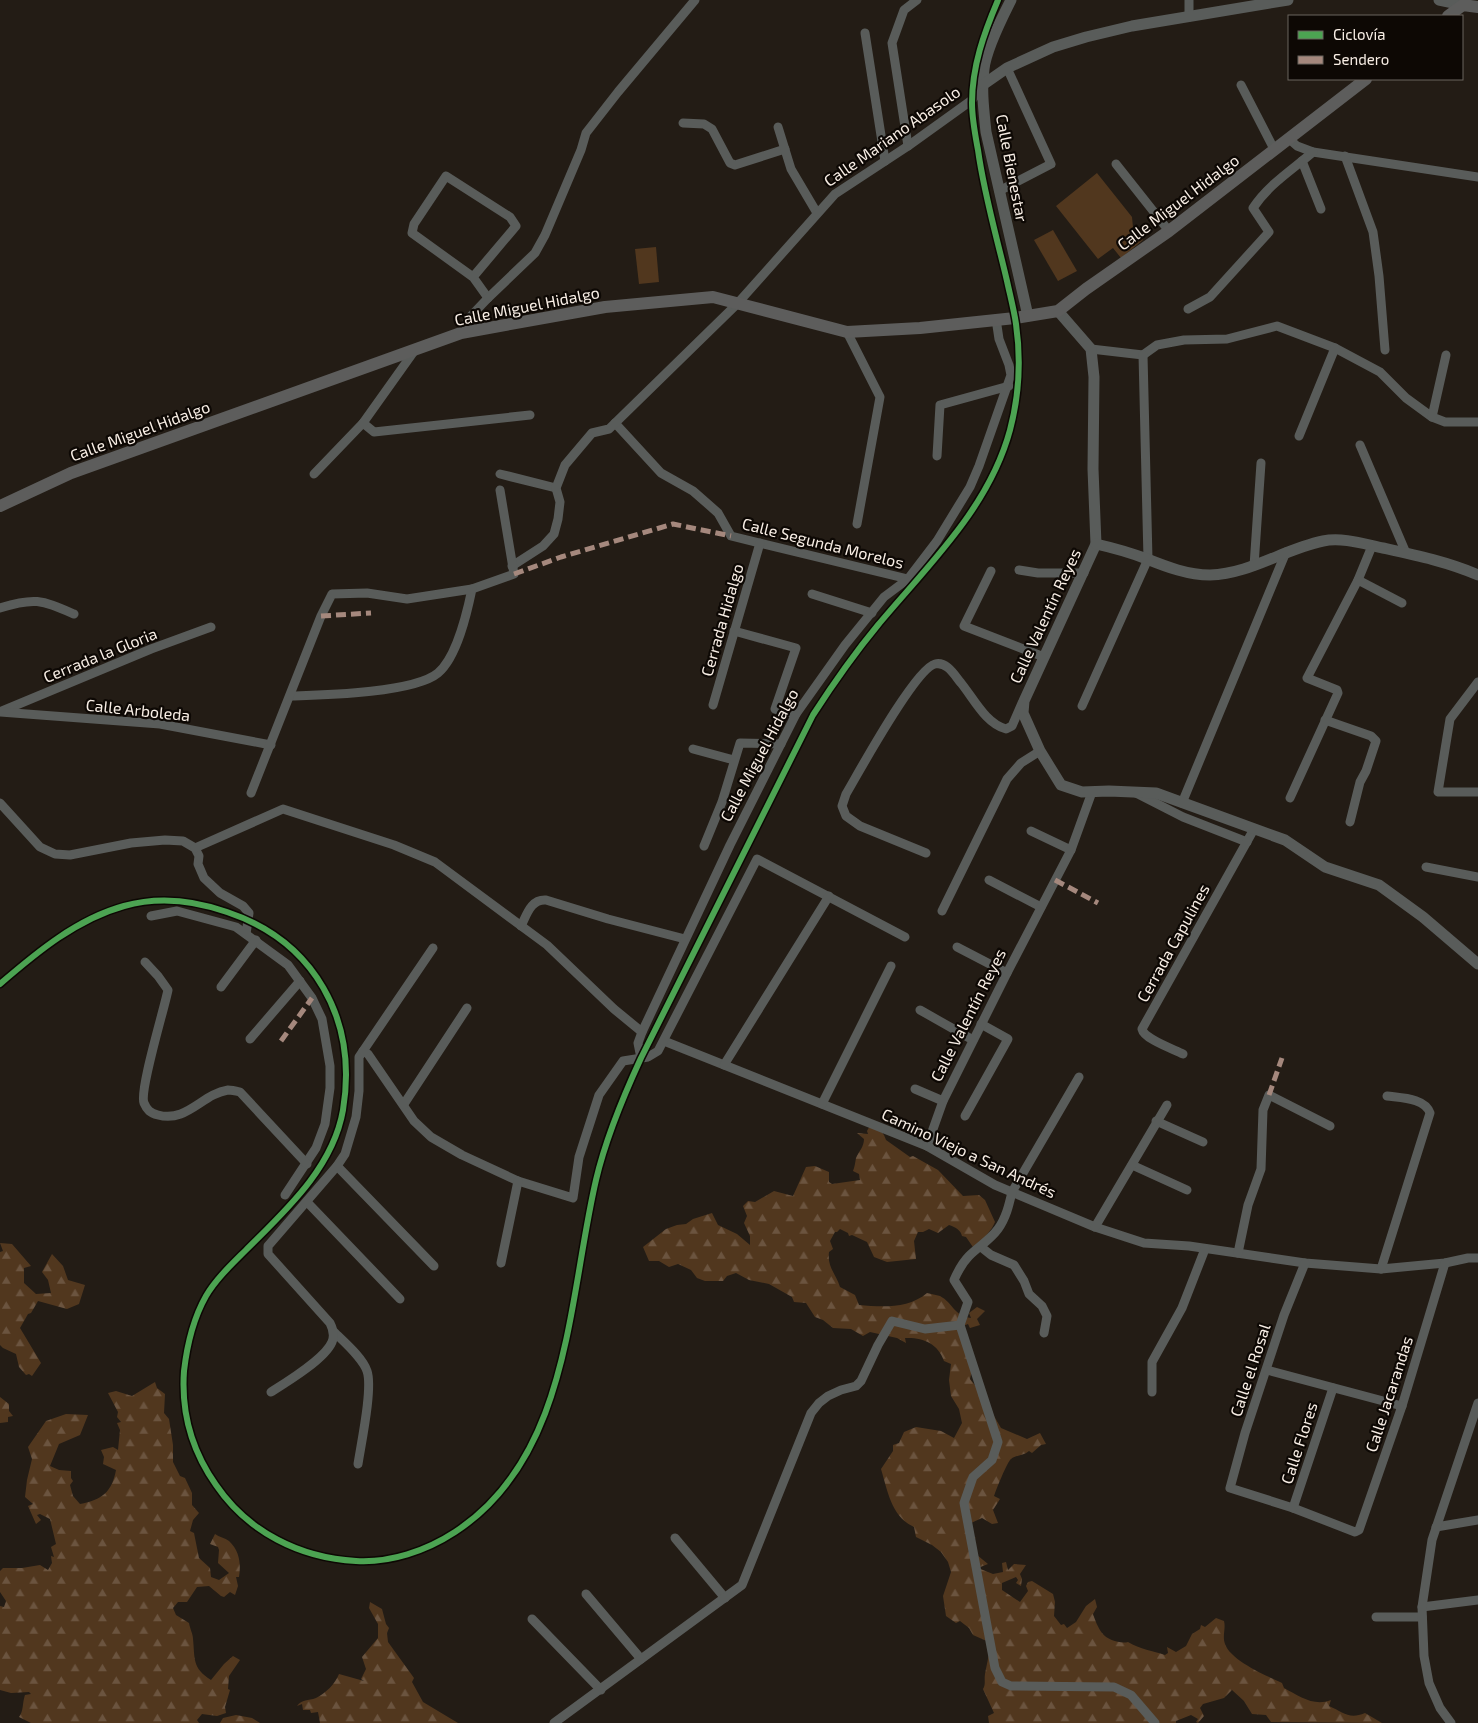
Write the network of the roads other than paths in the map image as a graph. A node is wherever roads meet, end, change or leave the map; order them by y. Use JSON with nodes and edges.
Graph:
{"nodes":[{"id":1,"x":695,"y":0,"type":"edge"},
{"id":2,"x":917,"y":0,"type":"edge"},
{"id":3,"x":1012,"y":0,"type":"edge"},
{"id":4,"x":1189,"y":0,"type":"edge"},
{"id":5,"x":1288,"y":0,"type":"edge"},
{"id":6,"x":1439,"y":0,"type":"edge"},
{"id":7,"x":1237,"y":5,"type":"edge"},
{"id":8,"x":1463,"y":5,"type":"junction"},
{"id":9,"x":1478,"y":7,"type":"edge"},
{"id":10,"x":1449,"y":15,"type":"edge"},
{"id":11,"x":1189,"y":17,"type":"junction"},
{"id":12,"x":865,"y":33,"type":"dead end"},
{"id":13,"x":1007,"y":68,"type":"junction"},
{"id":14,"x":1365,"y":80,"type":"edge"},
{"id":15,"x":984,"y":84,"type":"junction"},
{"id":16,"x":1241,"y":85,"type":"dead end"},
{"id":17,"x":684,"y":123,"type":"dead end"},
{"id":18,"x":778,"y":127,"type":"dead end"},
{"id":19,"x":1288,"y":138,"type":"junction"},
{"id":20,"x":908,"y":146,"type":"junction"},
{"id":21,"x":1274,"y":149,"type":"junction"},
{"id":22,"x":785,"y":150,"type":"junction"},
{"id":23,"x":1313,"y":152,"type":"junction"},
{"id":24,"x":1345,"y":156,"type":"junction"},
{"id":25,"x":884,"y":161,"type":"junction"},
{"id":26,"x":1302,"y":161,"type":"junction"},
{"id":27,"x":1116,"y":164,"type":"dead end"},
{"id":28,"x":1478,"y":177,"type":"edge"},
{"id":29,"x":999,"y":191,"type":"junction"},
{"id":30,"x":1321,"y":209,"type":"dead end"},
{"id":31,"x":817,"y":213,"type":"junction"},
{"id":32,"x":1169,"y":231,"type":"junction"},
{"id":33,"x":473,"y":277,"type":"junction"},
{"id":34,"x":488,"y":298,"type":"junction"},
{"id":35,"x":736,"y":304,"type":"junction"},
{"id":36,"x":1188,"y":310,"type":"dead end"},
{"id":37,"x":1058,"y":311,"type":"junction"},
{"id":38,"x":1028,"y":316,"type":"junction"},
{"id":39,"x":996,"y":319,"type":"junction"},
{"id":40,"x":846,"y":332,"type":"junction"},
{"id":41,"x":461,"y":333,"type":"junction"},
{"id":42,"x":1335,"y":348,"type":"junction"},
{"id":43,"x":1091,"y":349,"type":"junction"},
{"id":44,"x":415,"y":350,"type":"junction"},
{"id":45,"x":1385,"y":350,"type":"dead end"},
{"id":46,"x":1143,"y":354,"type":"junction"},
{"id":47,"x":1446,"y":354,"type":"dead end"},
{"id":48,"x":1009,"y":386,"type":"junction"},
{"id":49,"x":530,"y":415,"type":"dead end"},
{"id":50,"x":1432,"y":417,"type":"junction"},
{"id":51,"x":1478,"y":422,"type":"edge"},
{"id":52,"x":363,"y":423,"type":"junction"},
{"id":53,"x":615,"y":423,"type":"junction"},
{"id":54,"x":1299,"y":436,"type":"dead end"},
{"id":55,"x":1360,"y":445,"type":"dead end"},
{"id":56,"x":937,"y":456,"type":"dead end"},
{"id":57,"x":1261,"y":463,"type":"dead end"},
{"id":58,"x":314,"y":474,"type":"dead end"},
{"id":59,"x":500,"y":474,"type":"dead end"},
{"id":60,"x":556,"y":488,"type":"junction"},
{"id":61,"x":500,"y":490,"type":"dead end"},
{"id":62,"x":0,"y":506,"type":"edge"},
{"id":63,"x":857,"y":524,"type":"dead end"},
{"id":64,"x":760,"y":544,"type":"junction"},
{"id":65,"x":1096,"y":544,"type":"junction"},
{"id":66,"x":1372,"y":546,"type":"junction"},
{"id":67,"x":1286,"y":552,"type":"junction"},
{"id":68,"x":1406,"y":553,"type":"junction"},
{"id":69,"x":1148,"y":559,"type":"junction"},
{"id":70,"x":1254,"y":566,"type":"junction"},
{"id":71,"x":513,"y":570,"type":"junction"},
{"id":72,"x":1018,"y":570,"type":"dead end"},
{"id":73,"x":991,"y":571,"type":"dead end"},
{"id":74,"x":1084,"y":573,"type":"junction"},
{"id":75,"x":1478,"y":575,"type":"edge"},
{"id":76,"x":908,"y":579,"type":"junction"},
{"id":77,"x":1358,"y":580,"type":"junction"},
{"id":78,"x":472,"y":589,"type":"junction"},
{"id":79,"x":812,"y":594,"type":"dead end"},
{"id":80,"x":1402,"y":603,"type":"dead end"},
{"id":81,"x":0,"y":608,"type":"edge"},
{"id":82,"x":872,"y":612,"type":"junction"},
{"id":83,"x":74,"y":614,"type":"dead end"},
{"id":84,"x":210,"y":627,"type":"dead end"},
{"id":85,"x":734,"y":631,"type":"junction"},
{"id":86,"x":1044,"y":657,"type":"junction"},
{"id":87,"x":1478,"y":682,"type":"edge"},
{"id":88,"x":291,"y":696,"type":"junction"},
{"id":89,"x":1024,"y":701,"type":"junction"},
{"id":90,"x":713,"y":705,"type":"dead end"},
{"id":91,"x":1082,"y":706,"type":"dead end"},
{"id":92,"x":1,"y":712,"type":"edge"},
{"id":93,"x":796,"y":714,"type":"junction"},
{"id":94,"x":1324,"y":720,"type":"junction"},
{"id":95,"x":781,"y":744,"type":"junction"},
{"id":96,"x":272,"y":745,"type":"junction"},
{"id":97,"x":693,"y":749,"type":"dead end"},
{"id":98,"x":1040,"y":751,"type":"junction"},
{"id":99,"x":734,"y":760,"type":"junction"},
{"id":100,"x":1131,"y":791,"type":"junction"},
{"id":101,"x":252,"y":792,"type":"dead end"},
{"id":102,"x":1092,"y":792,"type":"junction"},
{"id":103,"x":1478,"y":792,"type":"edge"},
{"id":104,"x":1290,"y":798,"type":"dead end"},
{"id":105,"x":0,"y":803,"type":"edge"},
{"id":106,"x":1182,"y":803,"type":"junction"},
{"id":107,"x":1350,"y":822,"type":"dead end"},
{"id":108,"x":1254,"y":829,"type":"junction"},
{"id":109,"x":1031,"y":831,"type":"dead end"},
{"id":110,"x":1247,"y":842,"type":"junction"},
{"id":111,"x":704,"y":846,"type":"dead end"},
{"id":112,"x":195,"y":848,"type":"junction"},
{"id":113,"x":1071,"y":850,"type":"junction"},
{"id":114,"x":926,"y":853,"type":"dead end"},
{"id":115,"x":1426,"y":868,"type":"dead end"},
{"id":116,"x":1478,"y":876,"type":"edge"},
{"id":117,"x":989,"y":880,"type":"dead end"},
{"id":118,"x":829,"y":896,"type":"junction"},
{"id":119,"x":1041,"y":907,"type":"junction"},
{"id":120,"x":942,"y":911,"type":"dead end"},
{"id":121,"x":151,"y":916,"type":"dead end"},
{"id":122,"x":521,"y":926,"type":"junction"},
{"id":123,"x":246,"y":934,"type":"junction"},
{"id":124,"x":905,"y":937,"type":"dead end"},
{"id":125,"x":685,"y":938,"type":"junction"},
{"id":126,"x":256,"y":940,"type":"junction"},
{"id":127,"x":957,"y":947,"type":"dead end"},
{"id":128,"x":433,"y":948,"type":"dead end"},
{"id":129,"x":145,"y":962,"type":"dead end"},
{"id":130,"x":1478,"y":964,"type":"edge"},
{"id":131,"x":891,"y":966,"type":"dead end"},
{"id":132,"x":1007,"y":973,"type":"junction"},
{"id":133,"x":300,"y":981,"type":"junction"},
{"id":134,"x":220,"y":987,"type":"dead end"},
{"id":135,"x":467,"y":1008,"type":"dead end"},
{"id":136,"x":920,"y":1010,"type":"dead end"},
{"id":137,"x":981,"y":1024,"type":"junction"},
{"id":138,"x":642,"y":1032,"type":"junction"},
{"id":139,"x":250,"y":1039,"type":"dead end"},
{"id":140,"x":973,"y":1040,"type":"junction"},
{"id":141,"x":664,"y":1041,"type":"junction"},
{"id":142,"x":363,"y":1051,"type":"junction"},
{"id":143,"x":1182,"y":1054,"type":"dead end"},
{"id":144,"x":641,"y":1058,"type":"junction"},
{"id":145,"x":724,"y":1065,"type":"junction"},
{"id":146,"x":1079,"y":1077,"type":"dead end"},
{"id":147,"x":915,"y":1089,"type":"dead end"},
{"id":148,"x":1387,"y":1096,"type":"dead end"},
{"id":149,"x":943,"y":1101,"type":"junction"},
{"id":150,"x":404,"y":1104,"type":"junction"},
{"id":151,"x":822,"y":1104,"type":"junction"},
{"id":152,"x":1166,"y":1105,"type":"dead end"},
{"id":153,"x":965,"y":1116,"type":"dead end"},
{"id":154,"x":1156,"y":1122,"type":"junction"},
{"id":155,"x":1330,"y":1126,"type":"dead end"},
{"id":156,"x":1203,"y":1142,"type":"dead end"},
{"id":157,"x":927,"y":1146,"type":"junction"},
{"id":158,"x":306,"y":1164,"type":"junction"},
{"id":159,"x":1132,"y":1165,"type":"junction"},
{"id":160,"x":337,"y":1166,"type":"junction"},
{"id":161,"x":518,"y":1181,"type":"junction"},
{"id":162,"x":1187,"y":1190,"type":"dead end"},
{"id":163,"x":1012,"y":1192,"type":"junction"},
{"id":164,"x":284,"y":1195,"type":"dead end"},
{"id":165,"x":307,"y":1202,"type":"junction"},
{"id":166,"x":1095,"y":1228,"type":"junction"},
{"id":167,"x":981,"y":1247,"type":"junction"},
{"id":168,"x":1205,"y":1249,"type":"junction"},
{"id":169,"x":1238,"y":1253,"type":"junction"},
{"id":170,"x":1478,"y":1258,"type":"edge"},
{"id":171,"x":501,"y":1263,"type":"dead end"},
{"id":172,"x":1305,"y":1263,"type":"junction"},
{"id":173,"x":1446,"y":1263,"type":"junction"},
{"id":174,"x":434,"y":1266,"type":"dead end"},
{"id":175,"x":1381,"y":1269,"type":"junction"},
{"id":176,"x":400,"y":1299,"type":"dead end"},
{"id":177,"x":960,"y":1325,"type":"junction"},
{"id":178,"x":334,"y":1332,"type":"junction"},
{"id":179,"x":1044,"y":1333,"type":"dead end"},
{"id":180,"x":1267,"y":1370,"type":"junction"},
{"id":181,"x":1333,"y":1388,"type":"junction"},
{"id":182,"x":271,"y":1392,"type":"dead end"},
{"id":183,"x":1152,"y":1392,"type":"dead end"},
{"id":184,"x":1478,"y":1402,"type":"edge"},
{"id":185,"x":1402,"y":1406,"type":"junction"},
{"id":186,"x":358,"y":1464,"type":"dead end"},
{"id":187,"x":1293,"y":1508,"type":"junction"},
{"id":188,"x":1478,"y":1520,"type":"edge"},
{"id":189,"x":1436,"y":1527,"type":"junction"},
{"id":190,"x":675,"y":1538,"type":"dead end"},
{"id":191,"x":586,"y":1594,"type":"dead end"},
{"id":192,"x":725,"y":1598,"type":"junction"},
{"id":193,"x":1478,"y":1600,"type":"edge"},
{"id":194,"x":1422,"y":1607,"type":"junction"},
{"id":195,"x":1376,"y":1617,"type":"dead end"},
{"id":196,"x":1422,"y":1617,"type":"junction"},
{"id":197,"x":532,"y":1619,"type":"dead end"},
{"id":198,"x":641,"y":1659,"type":"junction"},
{"id":199,"x":601,"y":1690,"type":"junction"},
{"id":200,"x":554,"y":1723,"type":"edge"},
{"id":201,"x":1155,"y":1723,"type":"edge"},
{"id":202,"x":1451,"y":1723,"type":"edge"}],
"edges":[{"from":1,"to":34,"type":"street"},
{"from":2,"to":20,"type":"street"},
{"from":3,"to":15,"type":"street","name":"Calle Bienestar"},
{"from":4,"to":11,"type":"street"},
{"from":5,"to":7,"type":"street","name":"Calle Mariano Abasolo"},
{"from":6,"to":8,"type":"street"},
{"from":7,"to":11,"type":"street","name":"Calle Mariano Abasolo"},
{"from":8,"to":9,"type":"main road"},
{"from":8,"to":10,"type":"main road"},
{"from":11,"to":13,"type":"street","name":"Calle Mariano Abasolo"},
{"from":12,"to":25,"type":"street"},
{"from":13,"to":15,"type":"street","name":"Calle Mariano Abasolo"},
{"from":13,"to":29,"type":"street"},
{"from":14,"to":19,"type":"main road","name":"Calle Miguel Hidalgo"},
{"from":15,"to":20,"type":"street","name":"Calle Mariano Abasolo"},
{"from":15,"to":29,"type":"street","name":"Calle Bienestar"},
{"from":16,"to":21,"type":"street"},
{"from":17,"to":22,"type":"street"},
{"from":18,"to":22,"type":"street"},
{"from":19,"to":21,"type":"main road","name":"Calle Miguel Hidalgo"},
{"from":19,"to":23,"type":"street"},
{"from":20,"to":25,"type":"street","name":"Calle Mariano Abasolo"},
{"from":21,"to":32,"type":"main road","name":"Calle Miguel Hidalgo"},
{"from":22,"to":31,"type":"street"},
{"from":23,"to":24,"type":"street"},
{"from":23,"to":26,"type":"street"},
{"from":24,"to":28,"type":"street"},
{"from":24,"to":45,"type":"street"},
{"from":25,"to":31,"type":"street","name":"Calle Mariano Abasolo"},
{"from":26,"to":30,"type":"street"},
{"from":26,"to":36,"type":"street"},
{"from":27,"to":32,"type":"street"},
{"from":29,"to":38,"type":"street","name":"Calle Bienestar"},
{"from":31,"to":35,"type":"street","name":"Calle Mariano Abasolo"},
{"from":32,"to":37,"type":"main road","name":"Calle Miguel Hidalgo"},
{"from":33,"to":33,"type":"street"},
{"from":33,"to":34,"type":"street"},
{"from":34,"to":41,"type":"street"},
{"from":35,"to":40,"type":"main road","name":"Calle Miguel Hidalgo"},
{"from":35,"to":41,"type":"main road","name":"Calle Miguel Hidalgo"},
{"from":35,"to":53,"type":"street","name":"Calle Mariano Abasolo"},
{"from":37,"to":38,"type":"main road","name":"Calle Miguel Hidalgo"},
{"from":37,"to":43,"type":"street"},
{"from":38,"to":39,"type":"main road","name":"Calle Miguel Hidalgo"},
{"from":39,"to":40,"type":"main road","name":"Calle Miguel Hidalgo"},
{"from":39,"to":48,"type":"street","name":"Calle Miguel Hidalgo"},
{"from":40,"to":63,"type":"street"},
{"from":41,"to":44,"type":"main road","name":"Calle Miguel Hidalgo"},
{"from":42,"to":46,"type":"street"},
{"from":42,"to":50,"type":"street"},
{"from":42,"to":54,"type":"street"},
{"from":43,"to":46,"type":"street"},
{"from":43,"to":65,"type":"street","name":"Calle Valentín Reyes"},
{"from":44,"to":52,"type":"street"},
{"from":44,"to":62,"type":"main road","name":"Calle Miguel Hidalgo"},
{"from":46,"to":69,"type":"street"},
{"from":47,"to":50,"type":"street"},
{"from":48,"to":56,"type":"street"},
{"from":48,"to":76,"type":"street","name":"Calle Miguel Hidalgo"},
{"from":49,"to":52,"type":"street"},
{"from":50,"to":51,"type":"street"},
{"from":52,"to":58,"type":"street"},
{"from":53,"to":60,"type":"street","name":"Calle Mariano Abasolo"},
{"from":53,"to":64,"type":"street","name":"Calle Segunda Morelos"},
{"from":55,"to":68,"type":"street"},
{"from":57,"to":70,"type":"street"},
{"from":59,"to":60,"type":"street"},
{"from":60,"to":71,"type":"street"},
{"from":61,"to":71,"type":"street"},
{"from":64,"to":76,"type":"street","name":"Calle Segunda Morelos"},
{"from":64,"to":85,"type":"street","name":"Cerrada Hidalgo"},
{"from":65,"to":69,"type":"street"},
{"from":65,"to":74,"type":"street","name":"Calle Valentín Reyes"},
{"from":66,"to":67,"type":"street"},
{"from":66,"to":68,"type":"street"},
{"from":66,"to":77,"type":"street"},
{"from":67,"to":70,"type":"street"},
{"from":67,"to":106,"type":"street"},
{"from":68,"to":75,"type":"street"},
{"from":69,"to":70,"type":"street"},
{"from":69,"to":91,"type":"street"},
{"from":71,"to":78,"type":"street"},
{"from":72,"to":74,"type":"street"},
{"from":73,"to":86,"type":"street"},
{"from":74,"to":86,"type":"street","name":"Calle Valentín Reyes"},
{"from":76,"to":82,"type":"street","name":"Calle Miguel Hidalgo"},
{"from":77,"to":80,"type":"street"},
{"from":77,"to":94,"type":"street"},
{"from":78,"to":88,"type":"street"},
{"from":78,"to":88,"type":"street"},
{"from":79,"to":82,"type":"street"},
{"from":81,"to":83,"type":"street"},
{"from":82,"to":93,"type":"street","name":"Calle Miguel Hidalgo"},
{"from":84,"to":92,"type":"street","name":"Cerrada la Gloria"},
{"from":85,"to":90,"type":"street","name":"Cerrada Hidalgo"},
{"from":85,"to":93,"type":"street"},
{"from":86,"to":89,"type":"street","name":"Calle Valentín Reyes"},
{"from":87,"to":103,"type":"street"},
{"from":88,"to":96,"type":"street"},
{"from":89,"to":98,"type":"street","name":"Calle Valentín Reyes"},
{"from":89,"to":114,"type":"street"},
{"from":92,"to":96,"type":"street","name":"Calle Arboleda"},
{"from":93,"to":95,"type":"street","name":"Calle Miguel Hidalgo"},
{"from":94,"to":104,"type":"street"},
{"from":94,"to":107,"type":"street"},
{"from":95,"to":99,"type":"street"},
{"from":95,"to":125,"type":"street","name":"Calle Miguel Hidalgo"},
{"from":96,"to":101,"type":"street"},
{"from":97,"to":99,"type":"street"},
{"from":98,"to":102,"type":"street","name":"Calle Valentín Reyes"},
{"from":98,"to":120,"type":"street"},
{"from":99,"to":111,"type":"street"},
{"from":100,"to":102,"type":"street","name":"Calle Valentín Reyes"},
{"from":100,"to":106,"type":"street","name":"Calle Valentín Reyes"},
{"from":100,"to":110,"type":"street"},
{"from":102,"to":113,"type":"street","name":"Calle Valentín Reyes"},
{"from":105,"to":112,"type":"street"},
{"from":106,"to":108,"type":"street","name":"Calle Valentín Reyes"},
{"from":108,"to":110,"type":"street","name":"Cerrada Capulines"},
{"from":108,"to":130,"type":"street","name":"Calle Valentín Reyes"},
{"from":109,"to":113,"type":"street"},
{"from":110,"to":143,"type":"street","name":"Cerrada Capulines"},
{"from":112,"to":122,"type":"street"},
{"from":112,"to":123,"type":"street"},
{"from":113,"to":119,"type":"street","name":"Calle Valentín Reyes"},
{"from":115,"to":116,"type":"street"},
{"from":117,"to":119,"type":"street"},
{"from":118,"to":124,"type":"street"},
{"from":118,"to":141,"type":"street"},
{"from":118,"to":145,"type":"street"},
{"from":119,"to":132,"type":"street","name":"Calle Valentín Reyes"},
{"from":121,"to":123,"type":"street"},
{"from":122,"to":125,"type":"street"},
{"from":122,"to":138,"type":"street"},
{"from":123,"to":126,"type":"street"},
{"from":125,"to":138,"type":"street","name":"Calle Miguel Hidalgo"},
{"from":126,"to":133,"type":"street"},
{"from":126,"to":134,"type":"street"},
{"from":127,"to":132,"type":"street"},
{"from":128,"to":142,"type":"street"},
{"from":129,"to":158,"type":"street"},
{"from":131,"to":151,"type":"street"},
{"from":132,"to":137,"type":"street","name":"Calle Valentín Reyes"},
{"from":133,"to":139,"type":"street"},
{"from":133,"to":158,"type":"street"},
{"from":135,"to":150,"type":"street"},
{"from":136,"to":140,"type":"street"},
{"from":137,"to":140,"type":"street","name":"Calle Valentín Reyes"},
{"from":137,"to":153,"type":"street"},
{"from":138,"to":144,"type":"street"},
{"from":140,"to":149,"type":"street","name":"Calle Valentín Reyes"},
{"from":141,"to":144,"type":"street"},
{"from":141,"to":145,"type":"street","name":"Camino Viejo a San Andrés"},
{"from":142,"to":150,"type":"street"},
{"from":142,"to":160,"type":"street"},
{"from":144,"to":161,"type":"street"},
{"from":145,"to":151,"type":"street","name":"Camino Viejo a San Andrés"},
{"from":146,"to":163,"type":"street"},
{"from":147,"to":149,"type":"street"},
{"from":148,"to":175,"type":"street"},
{"from":149,"to":157,"type":"street","name":"Calle Valentín Reyes"},
{"from":150,"to":161,"type":"street"},
{"from":151,"to":157,"type":"street","name":"Camino Viejo a San Andrés"},
{"from":152,"to":154,"type":"street"},
{"from":154,"to":156,"type":"street"},
{"from":154,"to":159,"type":"street"},
{"from":155,"to":169,"type":"street"},
{"from":157,"to":163,"type":"street","name":"Camino Viejo a San Andrés"},
{"from":158,"to":164,"type":"street"},
{"from":159,"to":162,"type":"street"},
{"from":159,"to":166,"type":"street"},
{"from":160,"to":165,"type":"street"},
{"from":160,"to":174,"type":"street"},
{"from":161,"to":171,"type":"street"},
{"from":163,"to":166,"type":"street","name":"Camino Viejo a San Andrés"},
{"from":163,"to":167,"type":"street"},
{"from":165,"to":176,"type":"street"},
{"from":165,"to":178,"type":"street"},
{"from":166,"to":168,"type":"street","name":"Camino Viejo a San Andrés"},
{"from":167,"to":177,"type":"street"},
{"from":167,"to":179,"type":"street"},
{"from":168,"to":169,"type":"street","name":"Camino Viejo a San Andrés"},
{"from":168,"to":183,"type":"street"},
{"from":169,"to":172,"type":"street","name":"Camino Viejo a San Andrés"},
{"from":170,"to":173,"type":"street","name":"Camino Viejo a San Andrés"},
{"from":172,"to":175,"type":"street","name":"Camino Viejo a San Andrés"},
{"from":172,"to":180,"type":"street","name":"Calle el Rosal"},
{"from":173,"to":175,"type":"street","name":"Camino Viejo a San Andrés"},
{"from":173,"to":185,"type":"street","name":"Calle Jacarandas"},
{"from":177,"to":192,"type":"street"},
{"from":177,"to":201,"type":"street"},
{"from":178,"to":182,"type":"street"},
{"from":178,"to":186,"type":"street"},
{"from":180,"to":181,"type":"street"},
{"from":180,"to":187,"type":"street","name":"Calle el Rosal"},
{"from":181,"to":185,"type":"street"},
{"from":181,"to":187,"type":"street","name":"Calle Flores"},
{"from":184,"to":189,"type":"street"},
{"from":185,"to":187,"type":"street","name":"Calle Jacarandas"},
{"from":188,"to":189,"type":"street"},
{"from":189,"to":194,"type":"street"},
{"from":190,"to":192,"type":"street"},
{"from":191,"to":198,"type":"street"},
{"from":192,"to":198,"type":"street"},
{"from":193,"to":194,"type":"street"},
{"from":194,"to":196,"type":"street"},
{"from":195,"to":196,"type":"street"},
{"from":196,"to":202,"type":"street"},
{"from":197,"to":199,"type":"street"},
{"from":198,"to":199,"type":"street"},
{"from":199,"to":200,"type":"street"}]}
